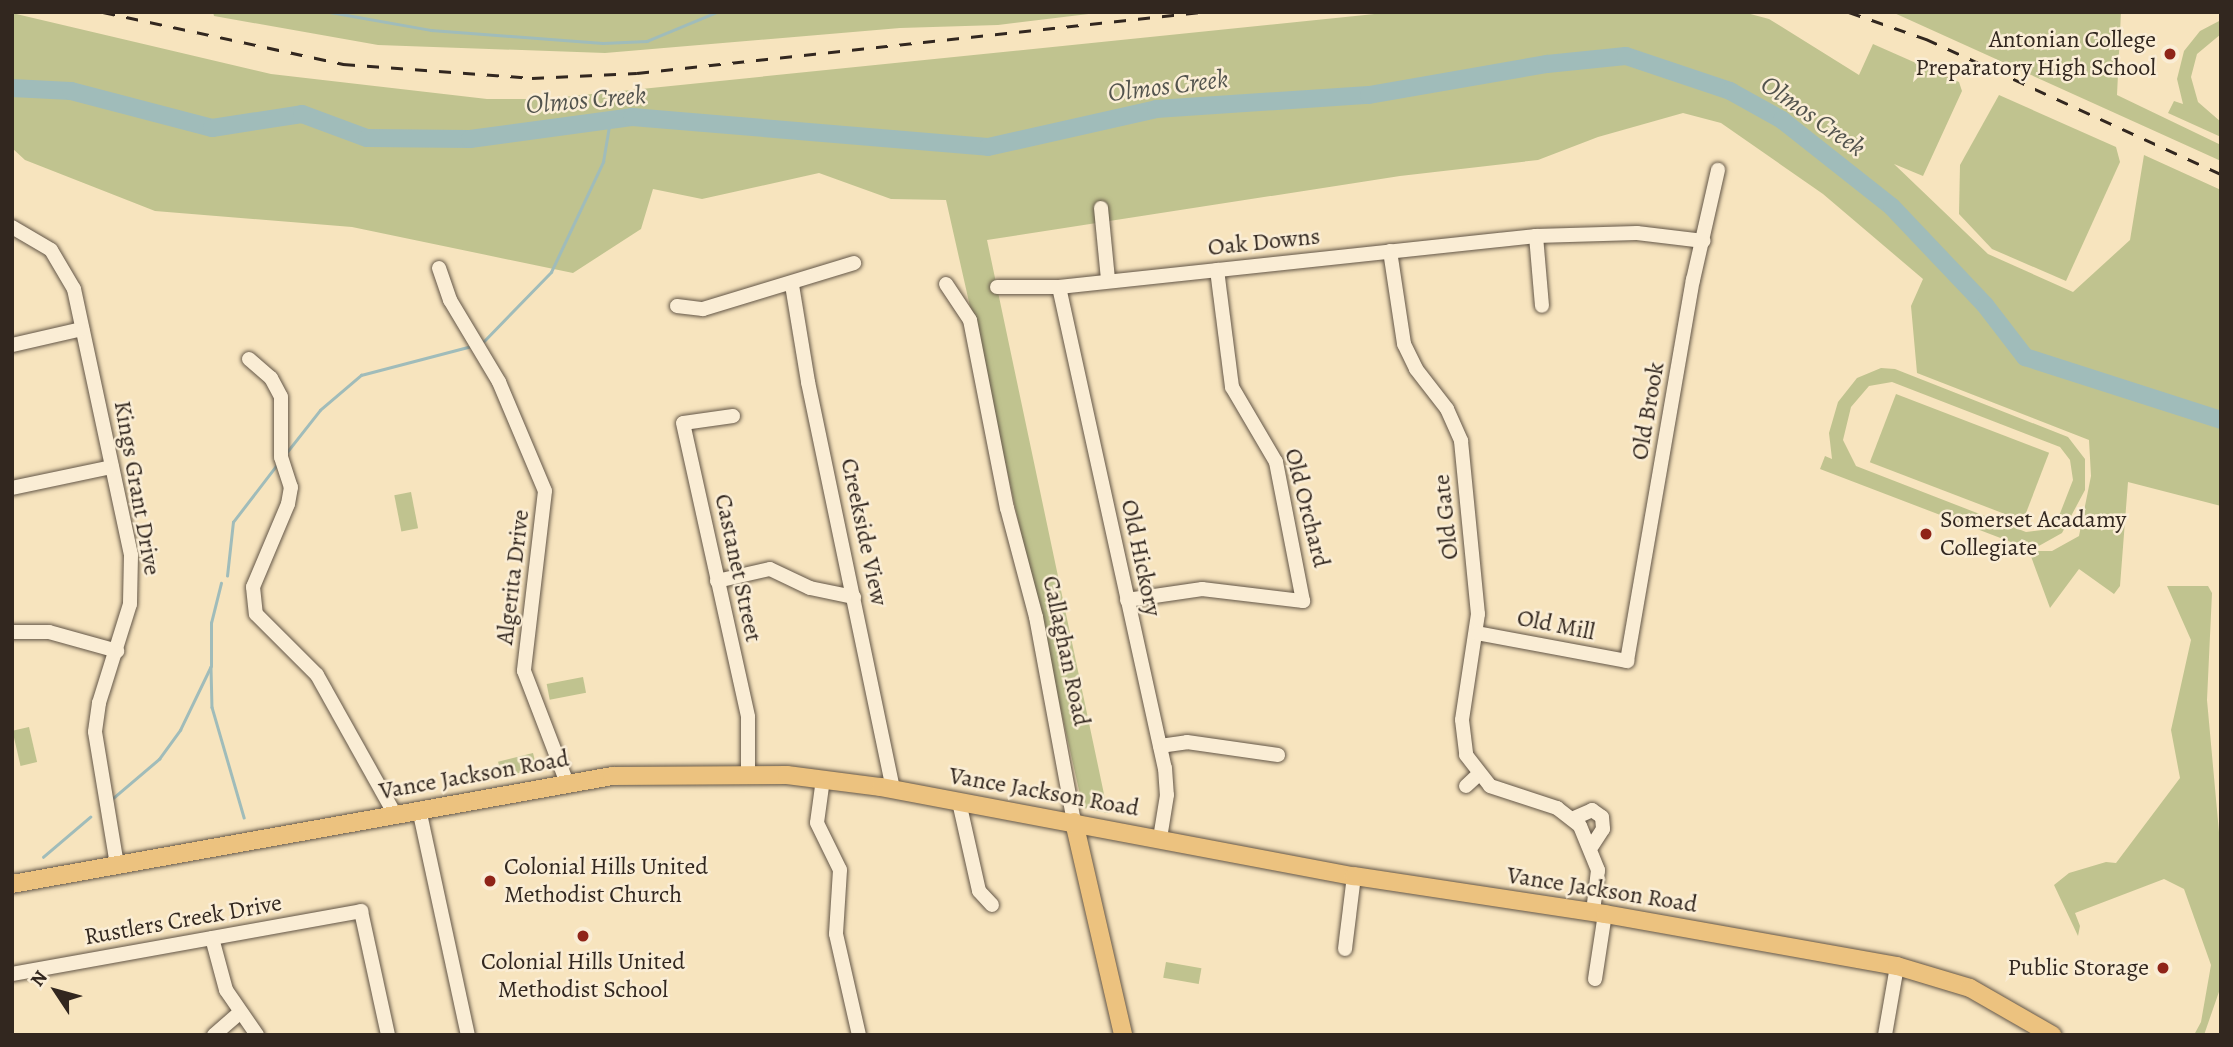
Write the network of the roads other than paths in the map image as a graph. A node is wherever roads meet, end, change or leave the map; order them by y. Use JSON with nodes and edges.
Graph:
{"nodes":[{"id":1,"x":1718,"y":170,"type":"dead end"},
{"id":2,"x":1101,"y":208,"type":"dead end"},
{"id":3,"x":12,"y":228,"type":"edge"},
{"id":4,"x":1536,"y":236,"type":"junction"},
{"id":5,"x":1703,"y":241,"type":"junction"},
{"id":6,"x":1390,"y":251,"type":"junction"},
{"id":7,"x":854,"y":263,"type":"dead end"},
{"id":8,"x":439,"y":268,"type":"dead end"},
{"id":9,"x":1217,"y":270,"type":"junction"},
{"id":10,"x":1108,"y":280,"type":"junction"},
{"id":11,"x":946,"y":284,"type":"dead end"},
{"id":12,"x":792,"y":285,"type":"junction"},
{"id":13,"x":996,"y":287,"type":"dead end"},
{"id":14,"x":1059,"y":287,"type":"junction"},
{"id":15,"x":677,"y":306,"type":"dead end"},
{"id":16,"x":1542,"y":306,"type":"dead end"},
{"id":17,"x":82,"y":329,"type":"junction"},
{"id":18,"x":12,"y":345,"type":"edge"},
{"id":19,"x":249,"y":359,"type":"dead end"},
{"id":20,"x":733,"y":415,"type":"dead end"},
{"id":21,"x":112,"y":467,"type":"junction"},
{"id":22,"x":12,"y":488,"type":"edge"},
{"id":23,"x":717,"y":581,"type":"junction"},
{"id":24,"x":855,"y":597,"type":"junction"},
{"id":25,"x":1127,"y":600,"type":"junction"},
{"id":26,"x":12,"y":632,"type":"edge"},
{"id":27,"x":1476,"y":634,"type":"junction"},
{"id":28,"x":117,"y":651,"type":"junction"},
{"id":29,"x":1627,"y":661,"type":"joint"},
{"id":30,"x":1160,"y":746,"type":"junction"},
{"id":31,"x":1278,"y":755,"type":"dead end"},
{"id":32,"x":748,"y":773,"type":"junction"},
{"id":33,"x":1478,"y":775,"type":"junction"},
{"id":34,"x":823,"y":779,"type":"junction"},
{"id":35,"x":567,"y":783,"type":"junction"},
{"id":36,"x":1466,"y":786,"type":"dead end"},
{"id":37,"x":893,"y":789,"type":"junction"},
{"id":38,"x":959,"y":802,"type":"junction"},
{"id":39,"x":419,"y":809,"type":"junction"},
{"id":40,"x":394,"y":813,"type":"junction"},
{"id":41,"x":1573,"y":819,"type":"junction"},
{"id":42,"x":1074,"y":822,"type":"junction"},
{"id":43,"x":1160,"y":838,"type":"junction"},
{"id":44,"x":1592,"y":846,"type":"junction"},
{"id":45,"x":117,"y":865,"type":"junction"},
{"id":46,"x":1354,"y":876,"type":"junction"},
{"id":47,"x":12,"y":884,"type":"edge"},
{"id":48,"x":992,"y":905,"type":"dead end"},
{"id":49,"x":1599,"y":913,"type":"junction"},
{"id":50,"x":212,"y":938,"type":"junction"},
{"id":51,"x":1345,"y":949,"type":"dead end"},
{"id":52,"x":1897,"y":966,"type":"junction"},
{"id":53,"x":12,"y":974,"type":"edge"},
{"id":54,"x":1595,"y":979,"type":"dead end"},
{"id":55,"x":239,"y":1013,"type":"junction"},
{"id":56,"x":214,"y":1035,"type":"edge"},
{"id":57,"x":257,"y":1035,"type":"edge"},
{"id":58,"x":388,"y":1035,"type":"edge"},
{"id":59,"x":468,"y":1035,"type":"edge"},
{"id":60,"x":859,"y":1035,"type":"edge"},
{"id":61,"x":1123,"y":1035,"type":"edge"},
{"id":62,"x":1885,"y":1035,"type":"edge"},
{"id":63,"x":2052,"y":1035,"type":"edge"}],
"edges":[{"from":1,"to":5,"type":"street","name":"Old Brook"},
{"from":2,"to":10,"type":"street"},
{"from":3,"to":17,"type":"street","name":"Kings Grant Drive"},
{"from":4,"to":5,"type":"street","name":"Oak Downs"},
{"from":4,"to":6,"type":"street","name":"Oak Downs"},
{"from":4,"to":16,"type":"street"},
{"from":5,"to":29,"type":"street","name":"Old Brook"},
{"from":6,"to":9,"type":"street","name":"Oak Downs"},
{"from":6,"to":27,"type":"street","name":"Old Gate"},
{"from":7,"to":12,"type":"street"},
{"from":8,"to":35,"type":"street","name":"Algerita Drive"},
{"from":9,"to":10,"type":"street","name":"Oak Downs"},
{"from":9,"to":25,"type":"street","name":"Old Orchard"},
{"from":10,"to":14,"type":"street","name":"Oak Downs"},
{"from":11,"to":42,"type":"street","name":"Callaghan Road"},
{"from":12,"to":15,"type":"street"},
{"from":12,"to":24,"type":"street","name":"Creekside View"},
{"from":13,"to":14,"type":"street","name":"Oak Downs"},
{"from":14,"to":25,"type":"street","name":"Old Hickory"},
{"from":17,"to":18,"type":"street"},
{"from":17,"to":21,"type":"street","name":"Kings Grant Drive"},
{"from":19,"to":40,"type":"street"},
{"from":20,"to":23,"type":"street","name":"Castanet Street"},
{"from":21,"to":22,"type":"street"},
{"from":21,"to":28,"type":"street","name":"Kings Grant Drive"},
{"from":23,"to":24,"type":"street"},
{"from":23,"to":32,"type":"street","name":"Castanet Street"},
{"from":24,"to":37,"type":"street","name":"Creekside View"},
{"from":25,"to":30,"type":"street","name":"Old Hickory"},
{"from":26,"to":28,"type":"street"},
{"from":27,"to":29,"type":"street","name":"Old Mill"},
{"from":27,"to":33,"type":"street","name":"Old Gate"},
{"from":28,"to":45,"type":"street","name":"Kings Grant Drive"},
{"from":30,"to":31,"type":"street"},
{"from":30,"to":43,"type":"street","name":"Old Hickory"},
{"from":32,"to":34,"type":"main road","name":"Vance Jackson Road"},
{"from":32,"to":35,"type":"main road","name":"Vance Jackson Road"},
{"from":33,"to":36,"type":"street"},
{"from":33,"to":41,"type":"street"},
{"from":34,"to":37,"type":"main road","name":"Vance Jackson Road"},
{"from":34,"to":60,"type":"street"},
{"from":35,"to":39,"type":"main road","name":"Vance Jackson Road"},
{"from":37,"to":38,"type":"main road","name":"Vance Jackson Road"},
{"from":38,"to":42,"type":"main road","name":"Vance Jackson Road"},
{"from":38,"to":48,"type":"street"},
{"from":39,"to":40,"type":"main road","name":"Vance Jackson Road"},
{"from":39,"to":59,"type":"street"},
{"from":40,"to":45,"type":"main road","name":"Vance Jackson Road"},
{"from":41,"to":44,"type":"street"},
{"from":41,"to":44,"type":"street"},
{"from":42,"to":43,"type":"main road","name":"Vance Jackson Road"},
{"from":42,"to":61,"type":"main road","name":"Callaghan Road"},
{"from":43,"to":46,"type":"main road","name":"Vance Jackson Road"},
{"from":44,"to":49,"type":"street"},
{"from":45,"to":47,"type":"main road","name":"Vance Jackson Road"},
{"from":46,"to":49,"type":"main road","name":"Vance Jackson Road"},
{"from":46,"to":51,"type":"street"},
{"from":49,"to":52,"type":"main road","name":"Vance Jackson Road"},
{"from":49,"to":54,"type":"street"},
{"from":50,"to":53,"type":"street","name":"Rustlers Creek Drive"},
{"from":50,"to":55,"type":"street"},
{"from":50,"to":58,"type":"street","name":"Rustlers Creek Drive"},
{"from":52,"to":62,"type":"street"},
{"from":52,"to":63,"type":"main road","name":"Vance Jackson Road"},
{"from":55,"to":56,"type":"street"},
{"from":55,"to":57,"type":"street"}]}
